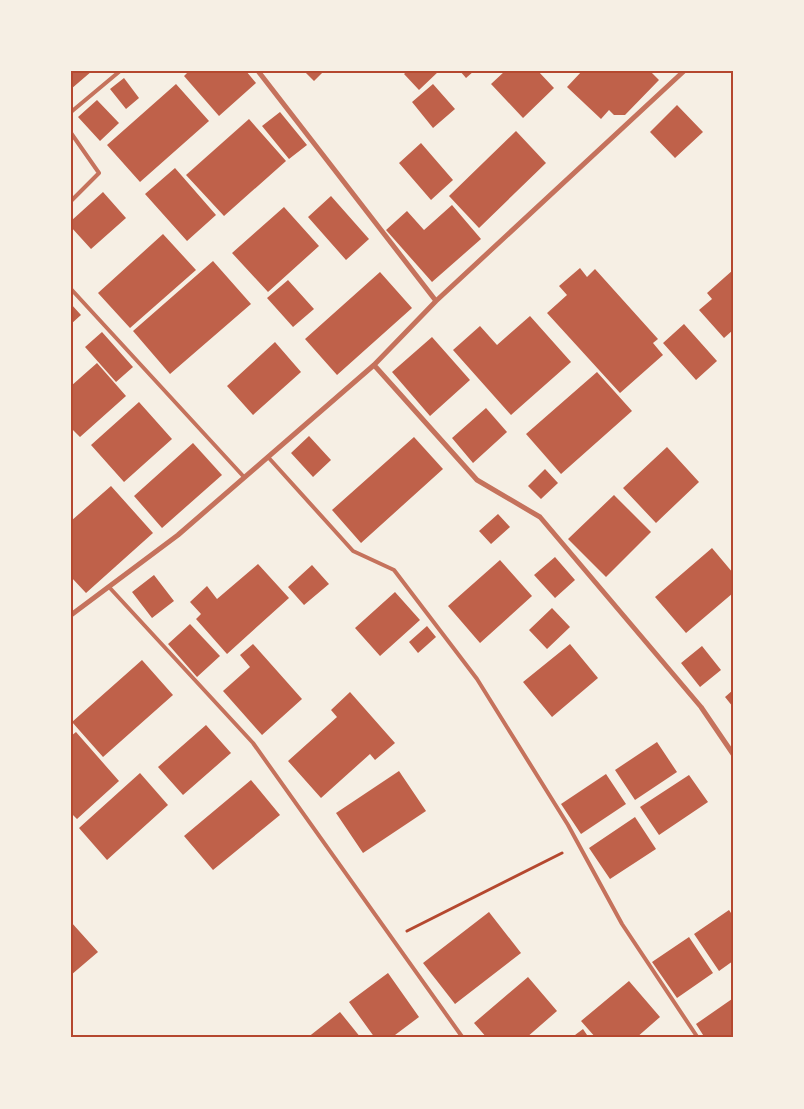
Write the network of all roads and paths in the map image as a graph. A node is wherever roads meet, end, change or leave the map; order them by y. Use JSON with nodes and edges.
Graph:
{"nodes":[{"id":1,"x":120,"y":71,"type":"edge"},
{"id":2,"x":258,"y":71,"type":"edge"},
{"id":3,"x":673,"y":71,"type":"edge"},
{"id":4,"x":684,"y":71,"type":"edge"},
{"id":5,"x":679,"y":76,"type":"junction"},
{"id":6,"x":71,"y":112,"type":"edge"},
{"id":7,"x":71,"y":133,"type":"edge"},
{"id":8,"x":71,"y":201,"type":"edge"},
{"id":9,"x":71,"y":289,"type":"edge"},
{"id":10,"x":436,"y":301,"type":"junction"},
{"id":11,"x":374,"y":365,"type":"junction"},
{"id":12,"x":268,"y":457,"type":"junction"},
{"id":13,"x":244,"y":477,"type":"junction"},
{"id":14,"x":109,"y":587,"type":"junction"},
{"id":15,"x":71,"y":615,"type":"edge"},
{"id":16,"x":733,"y":754,"type":"edge"},
{"id":17,"x":579,"y":845,"type":"junction"},
{"id":18,"x":393,"y":938,"type":"junction"},
{"id":19,"x":463,"y":1038,"type":"edge"},
{"id":20,"x":698,"y":1038,"type":"edge"}],
"edges":[{"from":1,"to":6,"type":"lane"},
{"from":2,"to":10,"type":"street"},
{"from":3,"to":5,"type":"lane"},
{"from":4,"to":5,"type":"street"},
{"from":5,"to":10,"type":"street"},
{"from":7,"to":8,"type":"lane"},
{"from":9,"to":13,"type":"lane"},
{"from":10,"to":11,"type":"street"},
{"from":11,"to":12,"type":"street"},
{"from":11,"to":16,"type":"street"},
{"from":12,"to":13,"type":"street"},
{"from":12,"to":17,"type":"lane"},
{"from":13,"to":14,"type":"street"},
{"from":14,"to":15,"type":"street"},
{"from":14,"to":18,"type":"lane"},
{"from":17,"to":18,"type":"path"},
{"from":17,"to":20,"type":"lane"},
{"from":18,"to":19,"type":"lane"}]}
